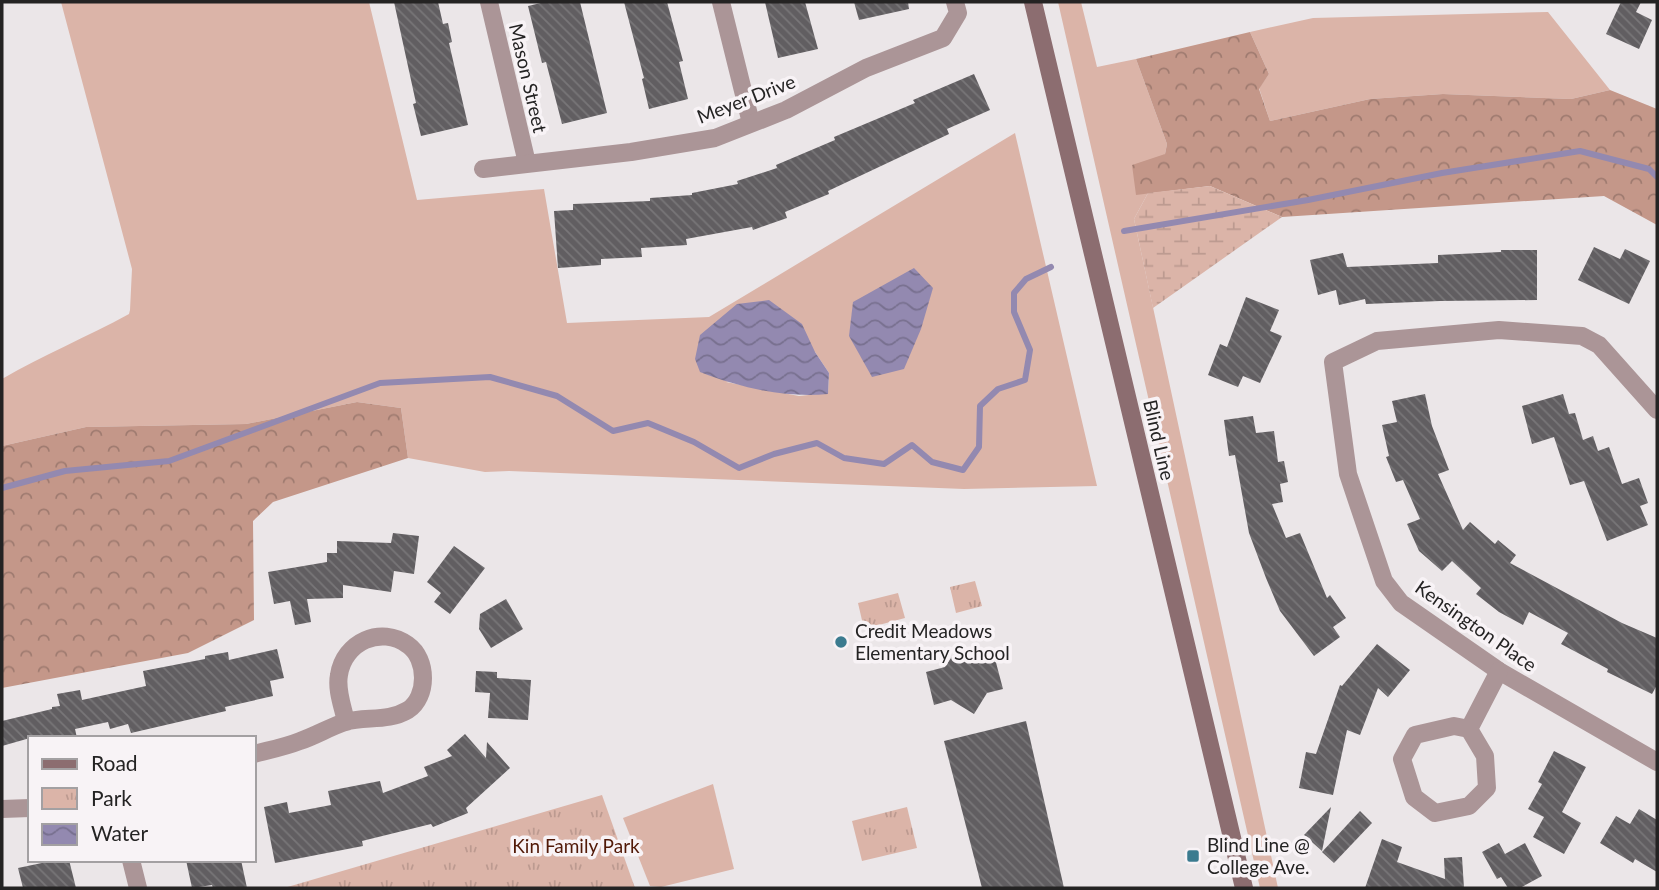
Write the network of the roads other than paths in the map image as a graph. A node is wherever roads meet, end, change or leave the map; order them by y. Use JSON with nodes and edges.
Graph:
{"nodes":[{"id":1,"x":489,"y":2,"type":"edge"},
{"id":2,"x":721,"y":2,"type":"edge"},
{"id":3,"x":1032,"y":2,"type":"edge"},
{"id":4,"x":956,"y":7,"type":"edge"},
{"id":5,"x":751,"y":123,"type":"junction"},
{"id":6,"x":527,"y":163,"type":"junction"},
{"id":7,"x":483,"y":169,"type":"dead end"},
{"id":8,"x":1657,"y":410,"type":"edge"},
{"id":9,"x":1499,"y":671,"type":"junction"},
{"id":10,"x":346,"y":722,"type":"junction"},
{"id":11,"x":1469,"y":729,"type":"junction"},
{"id":12,"x":256,"y":753,"type":"edge"},
{"id":13,"x":1657,"y":762,"type":"edge"},
{"id":14,"x":28,"y":808,"type":"edge"},
{"id":15,"x":2,"y":809,"type":"edge"},
{"id":16,"x":132,"y":862,"type":"edge"},
{"id":17,"x":138,"y":888,"type":"edge"},
{"id":18,"x":1244,"y":888,"type":"edge"}],
"edges":[{"from":1,"to":6,"type":"street","name":"Mason Street"},
{"from":2,"to":5,"type":"street"},
{"from":3,"to":18,"type":"street","name":"Blind Line"},
{"from":4,"to":5,"type":"street","name":"Meyer Drive"},
{"from":5,"to":6,"type":"street","name":"Meyer Drive"},
{"from":6,"to":7,"type":"street","name":"Meyer Drive"},
{"from":8,"to":9,"type":"street","name":"Kensington Place"},
{"from":9,"to":11,"type":"street"},
{"from":9,"to":13,"type":"street","name":"Kensington Place"},
{"from":10,"to":10,"type":"street"},
{"from":10,"to":12,"type":"street"},
{"from":11,"to":11,"type":"street"},
{"from":14,"to":15,"type":"street"},
{"from":16,"to":17,"type":"street"}]}
